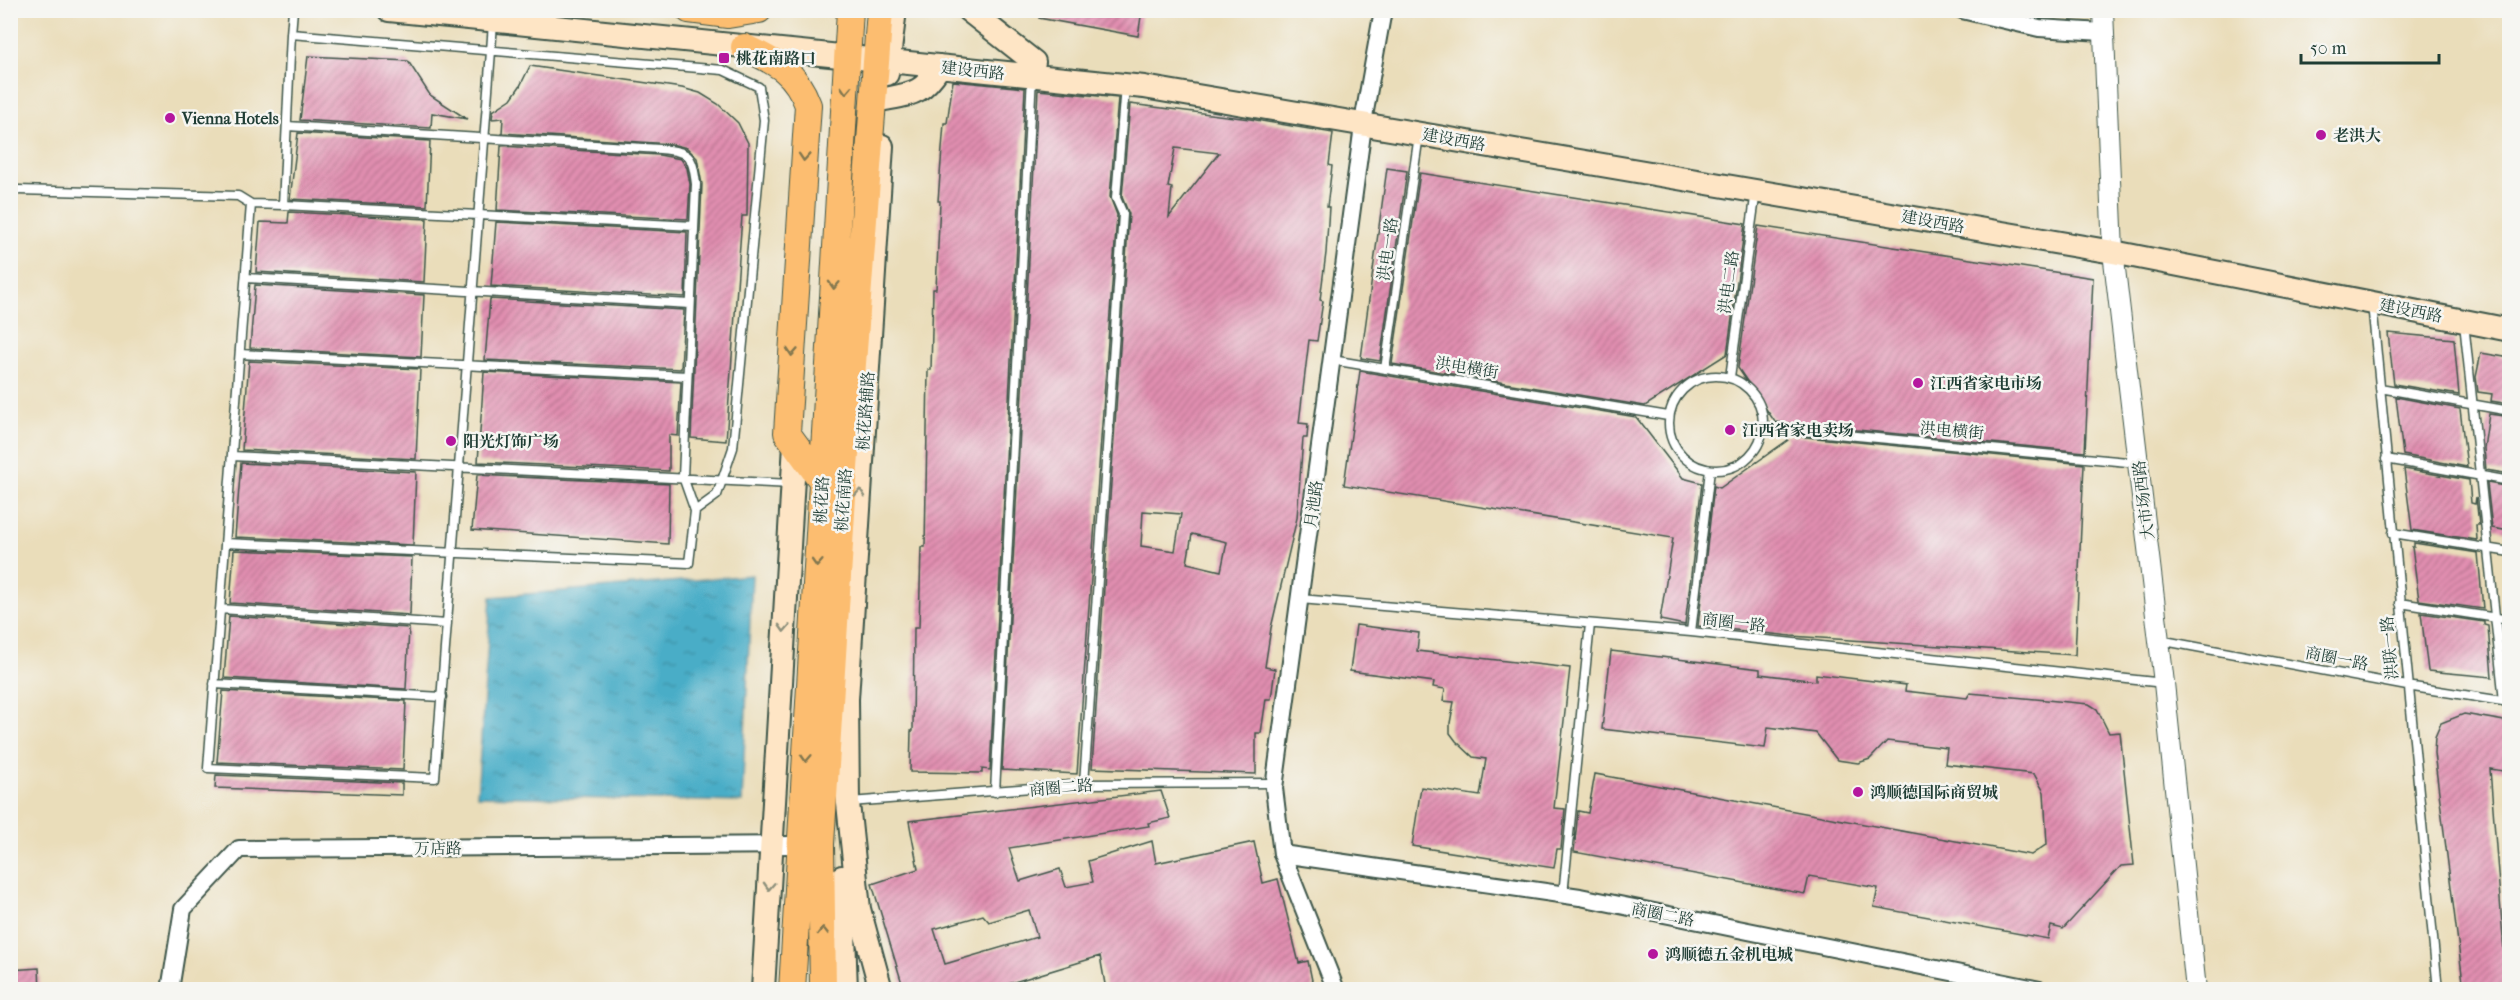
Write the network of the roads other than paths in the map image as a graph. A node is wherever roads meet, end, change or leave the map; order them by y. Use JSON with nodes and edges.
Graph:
{"nodes":[{"id":1,"x":293,"y":10,"type":"edge"},
{"id":2,"x":389,"y":10,"type":"edge"},
{"id":3,"x":521,"y":10,"type":"edge"},
{"id":4,"x":689,"y":10,"type":"edge"},
{"id":5,"x":759,"y":10,"type":"edge"},
{"id":6,"x":850,"y":10,"type":"edge"},
{"id":7,"x":880,"y":10,"type":"edge"},
{"id":8,"x":895,"y":10,"type":"edge"},
{"id":9,"x":968,"y":10,"type":"edge"},
{"id":10,"x":1383,"y":10,"type":"edge"},
{"id":11,"x":1962,"y":10,"type":"edge"},
{"id":12,"x":2103,"y":10,"type":"edge"},
{"id":13,"x":494,"y":21,"type":"junction"},
{"id":14,"x":2102,"y":32,"type":"junction"},
{"id":15,"x":291,"y":34,"type":"junction"},
{"id":16,"x":744,"y":46,"type":"junction"},
{"id":17,"x":848,"y":50,"type":"junction"},
{"id":18,"x":491,"y":51,"type":"junction"},
{"id":19,"x":883,"y":54,"type":"junction"},
{"id":20,"x":940,"y":66,"type":"junction"},
{"id":21,"x":1033,"y":69,"type":"junction"},
{"id":22,"x":1125,"y":85,"type":"junction"},
{"id":23,"x":885,"y":99,"type":"junction"},
{"id":24,"x":1365,"y":117,"type":"junction"},
{"id":25,"x":287,"y":126,"type":"junction"},
{"id":26,"x":1419,"y":133,"type":"junction"},
{"id":27,"x":485,"y":138,"type":"junction"},
{"id":28,"x":18,"y":190,"type":"dead end"},
{"id":29,"x":1756,"y":191,"type":"junction"},
{"id":30,"x":251,"y":204,"type":"junction"},
{"id":31,"x":283,"y":205,"type":"junction"},
{"id":32,"x":479,"y":215,"type":"junction"},
{"id":33,"x":694,"y":226,"type":"junction"},
{"id":34,"x":2113,"y":245,"type":"junction"},
{"id":35,"x":246,"y":278,"type":"junction"},
{"id":36,"x":473,"y":291,"type":"junction"},
{"id":37,"x":2372,"y":303,"type":"junction"},
{"id":38,"x":690,"y":304,"type":"junction"},
{"id":39,"x":2510,"y":316,"type":"edge"},
{"id":40,"x":2464,"y":321,"type":"junction"},
{"id":41,"x":2510,"y":330,"type":"edge"},
{"id":42,"x":240,"y":354,"type":"junction"},
{"id":43,"x":1332,"y":360,"type":"junction"},
{"id":44,"x":467,"y":365,"type":"junction"},
{"id":45,"x":1385,"y":369,"type":"junction"},
{"id":46,"x":687,"y":376,"type":"junction"},
{"id":47,"x":1730,"y":377,"type":"junction"},
{"id":48,"x":2380,"y":388,"type":"junction"},
{"id":49,"x":2473,"y":404,"type":"junction"},
{"id":50,"x":2510,"y":411,"type":"edge"},
{"id":51,"x":1668,"y":416,"type":"junction"},
{"id":52,"x":1763,"y":427,"type":"junction"},
{"id":53,"x":795,"y":444,"type":"junction"},
{"id":54,"x":232,"y":456,"type":"junction"},
{"id":55,"x":2386,"y":459,"type":"junction"},
{"id":56,"x":2138,"y":463,"type":"junction"},
{"id":57,"x":459,"y":466,"type":"junction"},
{"id":58,"x":1710,"y":470,"type":"junction"},
{"id":59,"x":2480,"y":476,"type":"junction"},
{"id":60,"x":683,"y":477,"type":"junction"},
{"id":61,"x":722,"y":479,"type":"junction"},
{"id":62,"x":833,"y":481,"type":"junction"},
{"id":63,"x":2510,"y":481,"type":"edge"},
{"id":64,"x":792,"y":484,"type":"junction"},
{"id":65,"x":695,"y":511,"type":"junction"},
{"id":66,"x":2393,"y":533,"type":"junction"},
{"id":67,"x":225,"y":543,"type":"junction"},
{"id":68,"x":2488,"y":549,"type":"junction"},
{"id":69,"x":2510,"y":552,"type":"edge"},
{"id":70,"x":453,"y":553,"type":"junction"},
{"id":71,"x":1300,"y":599,"type":"junction"},
{"id":72,"x":2400,"y":603,"type":"junction"},
{"id":73,"x":220,"y":609,"type":"junction"},
{"id":74,"x":2495,"y":618,"type":"junction"},
{"id":75,"x":2510,"y":620,"type":"edge"},
{"id":76,"x":447,"y":624,"type":"junction"},
{"id":77,"x":1590,"y":624,"type":"junction"},
{"id":78,"x":1692,"y":632,"type":"junction"},
{"id":79,"x":2159,"y":640,"type":"junction"},
{"id":80,"x":2164,"y":683,"type":"junction"},
{"id":81,"x":214,"y":684,"type":"junction"},
{"id":82,"x":2407,"y":686,"type":"junction"},
{"id":83,"x":442,"y":697,"type":"junction"},
{"id":84,"x":2507,"y":702,"type":"edge"},
{"id":85,"x":1275,"y":783,"type":"junction"},
{"id":86,"x":1084,"y":784,"type":"junction"},
{"id":87,"x":995,"y":792,"type":"junction"},
{"id":88,"x":848,"y":803,"type":"junction"},
{"id":89,"x":771,"y":845,"type":"junction"},
{"id":90,"x":801,"y":845,"type":"junction"},
{"id":91,"x":1282,"y":854,"type":"junction"},
{"id":92,"x":1563,"y":895,"type":"junction"},
{"id":93,"x":170,"y":990,"type":"edge"},
{"id":94,"x":763,"y":990,"type":"edge"},
{"id":95,"x":792,"y":990,"type":"edge"},
{"id":96,"x":823,"y":990,"type":"edge"},
{"id":97,"x":846,"y":990,"type":"edge"},
{"id":98,"x":881,"y":990,"type":"edge"},
{"id":99,"x":1336,"y":990,"type":"edge"},
{"id":100,"x":2040,"y":990,"type":"edge"},
{"id":101,"x":2196,"y":990,"type":"edge"},
{"id":102,"x":2438,"y":990,"type":"edge"}],
"edges":[{"from":1,"to":15,"type":"lane"},
{"from":2,"to":13,"type":"main road","name":"建设西路"},
{"from":3,"to":17,"type":"main road","name":"建设西路"},
{"from":4,"to":5,"type":"main road"},
{"from":6,"to":17,"type":"main road","name":"桃花路"},
{"from":7,"to":19,"type":"main road","name":"桃花南路"},
{"from":8,"to":19,"type":"main road","name":"桃花路辅路"},
{"from":9,"to":21,"type":"main road"},
{"from":10,"to":24,"type":"street","name":"月池路"},
{"from":11,"to":14,"type":"street"},
{"from":12,"to":14,"type":"street","name":"大市场西路"},
{"from":13,"to":16,"type":"main road","name":"建设西路"},
{"from":13,"to":18,"type":"lane"},
{"from":14,"to":34,"type":"street","name":"大市场西路"},
{"from":15,"to":18,"type":"lane"},
{"from":15,"to":25,"type":"lane"},
{"from":16,"to":17,"type":"main road","name":"建设西路"},
{"from":16,"to":53,"type":"main road","one_way":true},
{"from":17,"to":19,"type":"main road","name":"建设西路"},
{"from":17,"to":62,"type":"main road","name":"桃花路","one_way":true},
{"from":18,"to":27,"type":"lane"},
{"from":18,"to":61,"type":"lane"},
{"from":19,"to":20,"type":"main road","name":"建设西路"},
{"from":19,"to":21,"type":"main road","name":"建设西路"},
{"from":19,"to":23,"type":"main road","name":"桃花路辅路"},
{"from":19,"to":62,"type":"main road","name":"桃花南路"},
{"from":20,"to":21,"type":"main road","name":"建设西路"},
{"from":20,"to":23,"type":"main road"},
{"from":21,"to":22,"type":"main road","name":"建设西路"},
{"from":21,"to":24,"type":"main road","name":"建设西路"},
{"from":21,"to":87,"type":"lane"},
{"from":22,"to":24,"type":"main road","name":"建设西路"},
{"from":22,"to":86,"type":"lane"},
{"from":88,"to":23,"type":"main road","name":"桃花路辅路","one_way":true},
{"from":24,"to":26,"type":"main road","name":"建设西路"},
{"from":24,"to":34,"type":"main road","name":"建设西路"},
{"from":24,"to":43,"type":"street","name":"月池路"},
{"from":25,"to":27,"type":"lane"},
{"from":25,"to":31,"type":"lane"},
{"from":26,"to":29,"type":"main road","name":"建设西路"},
{"from":26,"to":45,"type":"lane","name":"洪电一路"},
{"from":27,"to":32,"type":"lane"},
{"from":27,"to":33,"type":"lane"},
{"from":28,"to":30,"type":"lane"},
{"from":29,"to":34,"type":"main road","name":"建设西路"},
{"from":29,"to":47,"type":"lane","name":"洪电二路"},
{"from":30,"to":31,"type":"lane"},
{"from":30,"to":35,"type":"lane"},
{"from":31,"to":32,"type":"lane"},
{"from":32,"to":33,"type":"lane"},
{"from":32,"to":36,"type":"lane"},
{"from":33,"to":38,"type":"lane"},
{"from":34,"to":37,"type":"main road","name":"建设西路"},
{"from":34,"to":39,"type":"main road","name":"建设西路"},
{"from":34,"to":56,"type":"street","name":"大市场西路"},
{"from":35,"to":36,"type":"lane"},
{"from":35,"to":42,"type":"lane"},
{"from":36,"to":38,"type":"lane"},
{"from":36,"to":44,"type":"lane"},
{"from":37,"to":40,"type":"main road","name":"建设西路"},
{"from":37,"to":48,"type":"lane","name":"洪联一路"},
{"from":38,"to":46,"type":"lane"},
{"from":40,"to":41,"type":"main road","name":"建设西路"},
{"from":40,"to":49,"type":"lane"},
{"from":42,"to":44,"type":"lane"},
{"from":42,"to":54,"type":"lane"},
{"from":43,"to":45,"type":"lane","name":"洪电横街"},
{"from":43,"to":71,"type":"street","name":"月池路"},
{"from":44,"to":46,"type":"lane"},
{"from":44,"to":57,"type":"lane"},
{"from":45,"to":51,"type":"lane","name":"洪电横街"},
{"from":46,"to":60,"type":"lane"},
{"from":47,"to":51,"type":"lane"},
{"from":47,"to":52,"type":"lane"},
{"from":48,"to":49,"type":"lane"},
{"from":48,"to":55,"type":"lane","name":"洪联一路"},
{"from":49,"to":50,"type":"lane"},
{"from":49,"to":59,"type":"lane"},
{"from":51,"to":58,"type":"lane"},
{"from":52,"to":56,"type":"lane","name":"洪电横街"},
{"from":52,"to":58,"type":"lane"},
{"from":53,"to":62,"type":"main road"},
{"from":53,"to":64,"type":"main road"},
{"from":54,"to":57,"type":"lane"},
{"from":54,"to":67,"type":"lane"},
{"from":55,"to":59,"type":"lane"},
{"from":55,"to":66,"type":"lane","name":"洪联一路"},
{"from":56,"to":79,"type":"street","name":"大市场西路"},
{"from":57,"to":60,"type":"lane"},
{"from":57,"to":70,"type":"lane"},
{"from":58,"to":78,"type":"lane"},
{"from":59,"to":63,"type":"lane"},
{"from":59,"to":68,"type":"lane"},
{"from":60,"to":61,"type":"lane"},
{"from":60,"to":65,"type":"lane"},
{"from":61,"to":64,"type":"lane"},
{"from":61,"to":65,"type":"lane"},
{"from":62,"to":90,"type":"main road","name":"桃花路","one_way":true},
{"from":96,"to":62,"type":"main road","name":"桃花南路","one_way":true},
{"from":62,"to":97,"type":"main road"},
{"from":64,"to":89,"type":"main road","one_way":true},
{"from":65,"to":70,"type":"lane"},
{"from":66,"to":68,"type":"lane"},
{"from":66,"to":72,"type":"lane","name":"洪联一路"},
{"from":67,"to":70,"type":"lane"},
{"from":67,"to":73,"type":"lane"},
{"from":68,"to":69,"type":"lane"},
{"from":68,"to":74,"type":"lane"},
{"from":70,"to":76,"type":"lane"},
{"from":71,"to":77,"type":"lane","name":"商圈一路"},
{"from":71,"to":85,"type":"street","name":"月池路"},
{"from":72,"to":74,"type":"lane"},
{"from":72,"to":82,"type":"lane","name":"洪联一路"},
{"from":73,"to":76,"type":"lane"},
{"from":73,"to":81,"type":"lane"},
{"from":74,"to":75,"type":"lane"},
{"from":74,"to":84,"type":"lane"},
{"from":76,"to":83,"type":"lane"},
{"from":77,"to":78,"type":"lane","name":"商圈一路"},
{"from":77,"to":92,"type":"lane"},
{"from":78,"to":80,"type":"lane","name":"商圈一路"},
{"from":79,"to":80,"type":"street","name":"大市场西路"},
{"from":79,"to":82,"type":"lane","name":"商圈一路"},
{"from":80,"to":101,"type":"street","name":"大市场西路"},
{"from":81,"to":83,"type":"lane"},
{"from":81,"to":83,"type":"lane"},
{"from":82,"to":84,"type":"lane","name":"商圈一路"},
{"from":82,"to":102,"type":"lane","name":"洪联一路"},
{"from":85,"to":86,"type":"lane","name":"商圈二路"},
{"from":85,"to":91,"type":"street","name":"月池路"},
{"from":86,"to":87,"type":"lane","name":"商圈二路"},
{"from":87,"to":88,"type":"lane","name":"商圈二路"},
{"from":88,"to":98,"type":"main road","name":"桃花路辅路"},
{"from":89,"to":90,"type":"street","name":"万店路"},
{"from":89,"to":93,"type":"street","name":"万店路"},
{"from":89,"to":94,"type":"main road","one_way":true},
{"from":90,"to":95,"type":"main road","name":"桃花路"},
{"from":91,"to":92,"type":"street","name":"商圈二路"},
{"from":91,"to":99,"type":"street","name":"月池路"},
{"from":92,"to":100,"type":"street","name":"商圈二路"}]}
